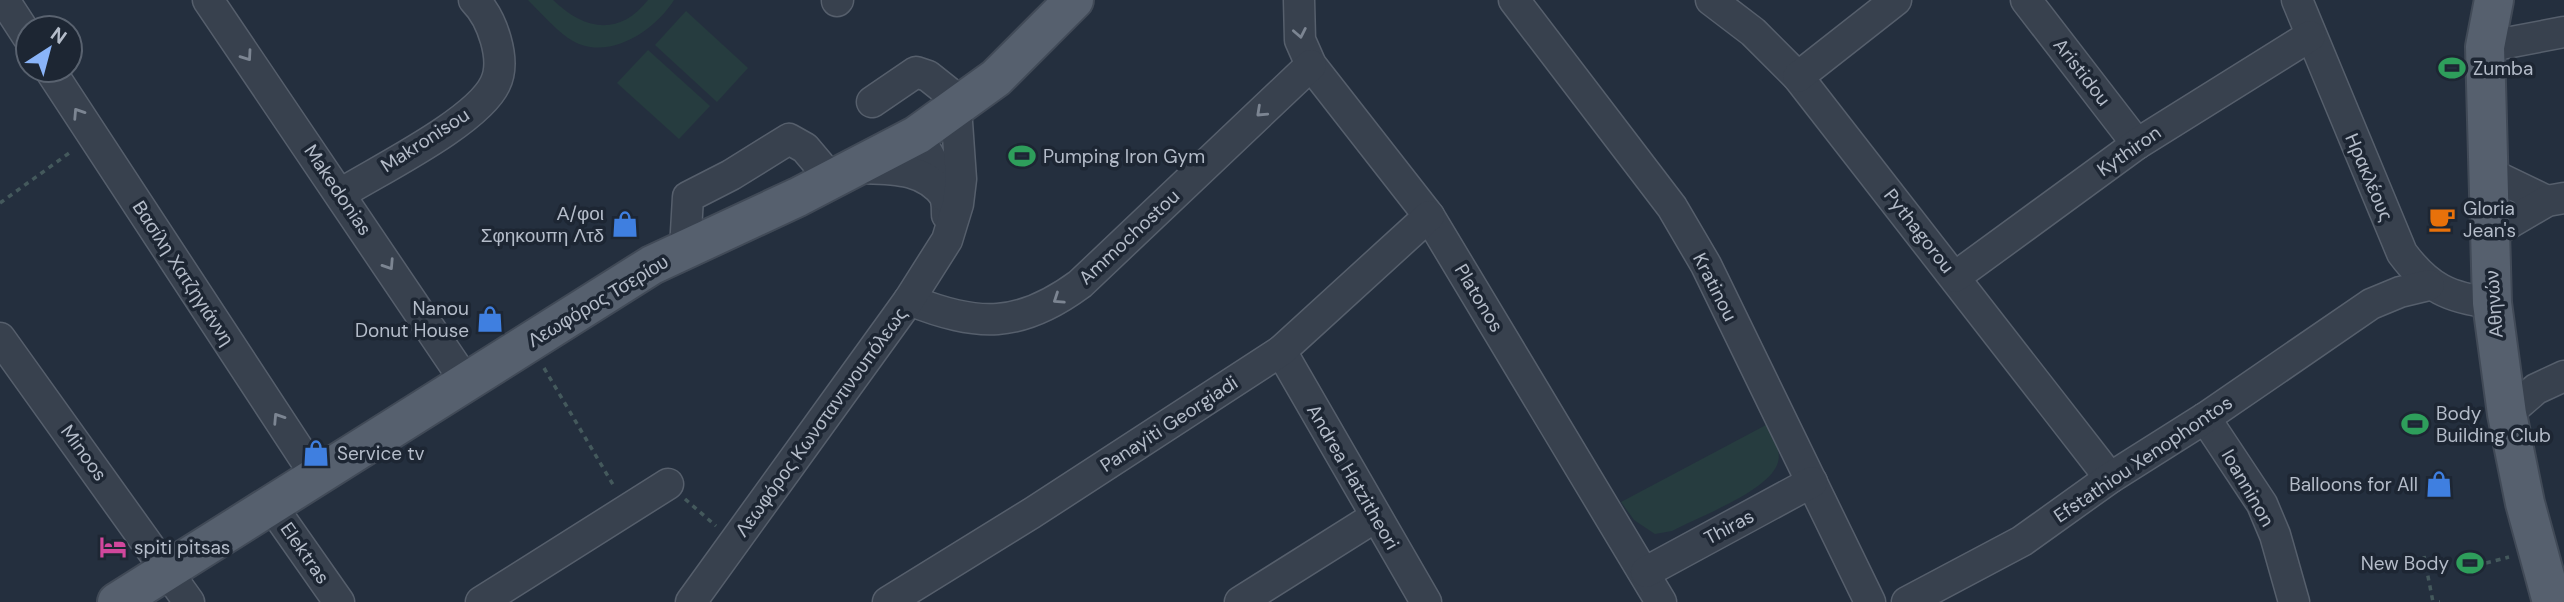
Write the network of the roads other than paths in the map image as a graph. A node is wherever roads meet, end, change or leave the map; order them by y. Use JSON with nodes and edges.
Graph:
{"nodes":[{"id":1,"x":4,"y":0,"type":"edge"},
{"id":2,"x":208,"y":0,"type":"edge"},
{"id":3,"x":474,"y":0,"type":"edge"},
{"id":4,"x":1074,"y":0,"type":"edge"},
{"id":5,"x":1299,"y":0,"type":"edge"},
{"id":6,"x":1514,"y":0,"type":"edge"},
{"id":7,"x":1711,"y":0,"type":"edge"},
{"id":8,"x":1896,"y":0,"type":"edge"},
{"id":9,"x":2026,"y":0,"type":"edge"},
{"id":10,"x":2297,"y":0,"type":"edge"},
{"id":11,"x":2494,"y":0,"type":"edge"},
{"id":12,"x":14,"y":15,"type":"edge"},
{"id":13,"x":2564,"y":32,"type":"edge"},
{"id":14,"x":2310,"y":36,"type":"junction"},
{"id":15,"x":2485,"y":47,"type":"junction"},
{"id":16,"x":1311,"y":65,"type":"junction"},
{"id":17,"x":1798,"y":77,"type":"junction"},
{"id":18,"x":59,"y":84,"type":"edge"},
{"id":19,"x":872,"y":102,"type":"dead end"},
{"id":20,"x":959,"y":106,"type":"junction"},
{"id":21,"x":917,"y":135,"type":"junction"},
{"id":22,"x":2137,"y":144,"type":"junction"},
{"id":23,"x":2489,"y":173,"type":"junction"},
{"id":24,"x":845,"y":174,"type":"junction"},
{"id":25,"x":342,"y":193,"type":"junction"},
{"id":26,"x":946,"y":197,"type":"junction"},
{"id":27,"x":2556,"y":200,"type":"edge"},
{"id":28,"x":1429,"y":216,"type":"junction"},
{"id":29,"x":2489,"y":235,"type":"junction"},
{"id":30,"x":947,"y":240,"type":"junction"},
{"id":31,"x":685,"y":249,"type":"junction"},
{"id":32,"x":2402,"y":253,"type":"junction"},
{"id":33,"x":1955,"y":277,"type":"junction"},
{"id":34,"x":2429,"y":285,"type":"junction"},
{"id":35,"x":909,"y":300,"type":"junction"},
{"id":36,"x":2492,"y":303,"type":"junction"},
{"id":37,"x":2371,"y":304,"type":"junction"},
{"id":38,"x":0,"y":338,"type":"edge"},
{"id":39,"x":1281,"y":351,"type":"junction"},
{"id":40,"x":2498,"y":358,"type":"junction"},
{"id":41,"x":2559,"y":378,"type":"edge"},
{"id":42,"x":466,"y":382,"type":"junction"},
{"id":43,"x":2507,"y":414,"type":"junction"},
{"id":44,"x":2205,"y":418,"type":"junction"},
{"id":45,"x":316,"y":475,"type":"junction"},
{"id":46,"x":2110,"y":478,"type":"junction"},
{"id":47,"x":1812,"y":482,"type":"junction"},
{"id":48,"x":668,"y":484,"type":"road end"},
{"id":49,"x":271,"y":505,"type":"junction"},
{"id":50,"x":1375,"y":517,"type":"junction"},
{"id":51,"x":167,"y":568,"type":"junction"},
{"id":52,"x":1646,"y":572,"type":"junction"},
{"id":53,"x":2554,"y":585,"type":"edge"},
{"id":54,"x":117,"y":602,"type":"edge"},
{"id":55,"x":189,"y":602,"type":"edge"},
{"id":56,"x":339,"y":602,"type":"edge"},
{"id":57,"x":481,"y":602,"type":"edge"},
{"id":58,"x":691,"y":602,"type":"edge"},
{"id":59,"x":888,"y":602,"type":"edge"},
{"id":60,"x":1240,"y":602,"type":"edge"},
{"id":61,"x":1426,"y":602,"type":"edge"},
{"id":62,"x":1661,"y":602,"type":"edge"},
{"id":63,"x":1870,"y":602,"type":"edge"},
{"id":64,"x":1907,"y":602,"type":"edge"},
{"id":65,"x":2294,"y":602,"type":"edge"}],
"edges":[{"from":1,"to":12,"type":"street"},
{"from":2,"to":25,"type":"street","name":"Makedonias","one_way":true},
{"from":3,"to":25,"type":"street","name":"Makronisou"},
{"from":4,"to":20,"type":"main road","name":"Λεωφόρος Τσερίου"},
{"from":5,"to":16,"type":"street","name":"Platonos","one_way":true},
{"from":6,"to":47,"type":"street","name":"Kratinou"},
{"from":7,"to":17,"type":"street","name":"Pythagorou"},
{"from":8,"to":17,"type":"street"},
{"from":9,"to":22,"type":"street","name":"Aristidou"},
{"from":10,"to":14,"type":"street","name":"Ηρακλέους"},
{"from":11,"to":15,"type":"main road","name":"Αθηνών"},
{"from":13,"to":15,"type":"street"},
{"from":14,"to":22,"type":"street","name":"Kythiron"},
{"from":14,"to":32,"type":"street","name":"Ηρακλέους"},
{"from":15,"to":23,"type":"main road","name":"Αθηνών"},
{"from":16,"to":28,"type":"street","name":"Platonos"},
{"from":16,"to":35,"type":"street","name":"Ammochostou","one_way":true},
{"from":17,"to":33,"type":"street","name":"Pythagorou"},
{"from":45,"to":18,"type":"street","name":"Βασίλη Χατζηγιάννη","one_way":true},
{"from":19,"to":20,"type":"street"},
{"from":20,"to":21,"type":"main road","name":"Λεωφόρος Τσερίου"},
{"from":20,"to":30,"type":"street","name":"Λεωφόρος Κωνσταντινουπόλεως"},
{"from":21,"to":24,"type":"main road","name":"Λεωφόρος Τσερίου"},
{"from":21,"to":26,"type":"street"},
{"from":22,"to":33,"type":"street","name":"Kythiron"},
{"from":23,"to":27,"type":"street"},
{"from":23,"to":29,"type":"main road","name":"Αθηνών"},
{"from":24,"to":26,"type":"street"},
{"from":24,"to":31,"type":"main road","name":"Λεωφόρος Τσερίου"},
{"from":24,"to":31,"type":"street"},
{"from":25,"to":42,"type":"street","name":"Makedonias","one_way":true},
{"from":26,"to":30,"type":"street"},
{"from":27,"to":29,"type":"street"},
{"from":28,"to":39,"type":"street","name":"Panayiti Georgiadi"},
{"from":28,"to":52,"type":"street","name":"Platonos"},
{"from":29,"to":36,"type":"main road","name":"Αθηνών"},
{"from":30,"to":35,"type":"street","name":"Λεωφόρος Κωνσταντινουπόλεως"},
{"from":31,"to":42,"type":"main road","name":"Λεωφόρος Τσερίου"},
{"from":32,"to":34,"type":"street","name":"Ηρακλέους"},
{"from":32,"to":37,"type":"street","name":"Efstathiou Xenophontos"},
{"from":33,"to":46,"type":"street","name":"Pythagorou"},
{"from":34,"to":36,"type":"street","name":"Ηρακλέους"},
{"from":34,"to":37,"type":"street","name":"Efstathiou Xenophontos"},
{"from":35,"to":58,"type":"street","name":"Λεωφόρος Κωνσταντινουπόλεως"},
{"from":36,"to":40,"type":"main road","name":"Αθηνών"},
{"from":37,"to":44,"type":"street","name":"Efstathiou Xenophontos"},
{"from":38,"to":51,"type":"street","name":"Minoos"},
{"from":39,"to":50,"type":"street","name":"Andrea Hatzitheori"},
{"from":39,"to":59,"type":"street","name":"Panayiti Georgiadi"},
{"from":40,"to":41,"type":"street"},
{"from":40,"to":43,"type":"main road","name":"Αθηνών"},
{"from":41,"to":43,"type":"street"},
{"from":42,"to":45,"type":"main road","name":"Λεωφόρος Τσερίου"},
{"from":43,"to":53,"type":"main road","name":"Αθηνών"},
{"from":44,"to":46,"type":"street","name":"Efstathiou Xenophontos"},
{"from":44,"to":65,"type":"street","name":"Ioanninon"},
{"from":45,"to":49,"type":"main road","name":"Λεωφόρος Τσερίου"},
{"from":46,"to":64,"type":"street","name":"Efstathiou Xenophontos"},
{"from":47,"to":52,"type":"street","name":"Thiras"},
{"from":47,"to":63,"type":"street","name":"Kratinou"},
{"from":48,"to":57,"type":"street"},
{"from":49,"to":51,"type":"main road","name":"Λεωφόρος Τσερίου"},
{"from":49,"to":56,"type":"street","name":"Elektras"},
{"from":50,"to":60,"type":"street"},
{"from":50,"to":61,"type":"street","name":"Andrea Hatzitheori"},
{"from":51,"to":54,"type":"main road","name":"Λεωφόρος Τσερίου"},
{"from":51,"to":55,"type":"street","name":"Minoos"},
{"from":52,"to":62,"type":"street","name":"Platonos"}]}
